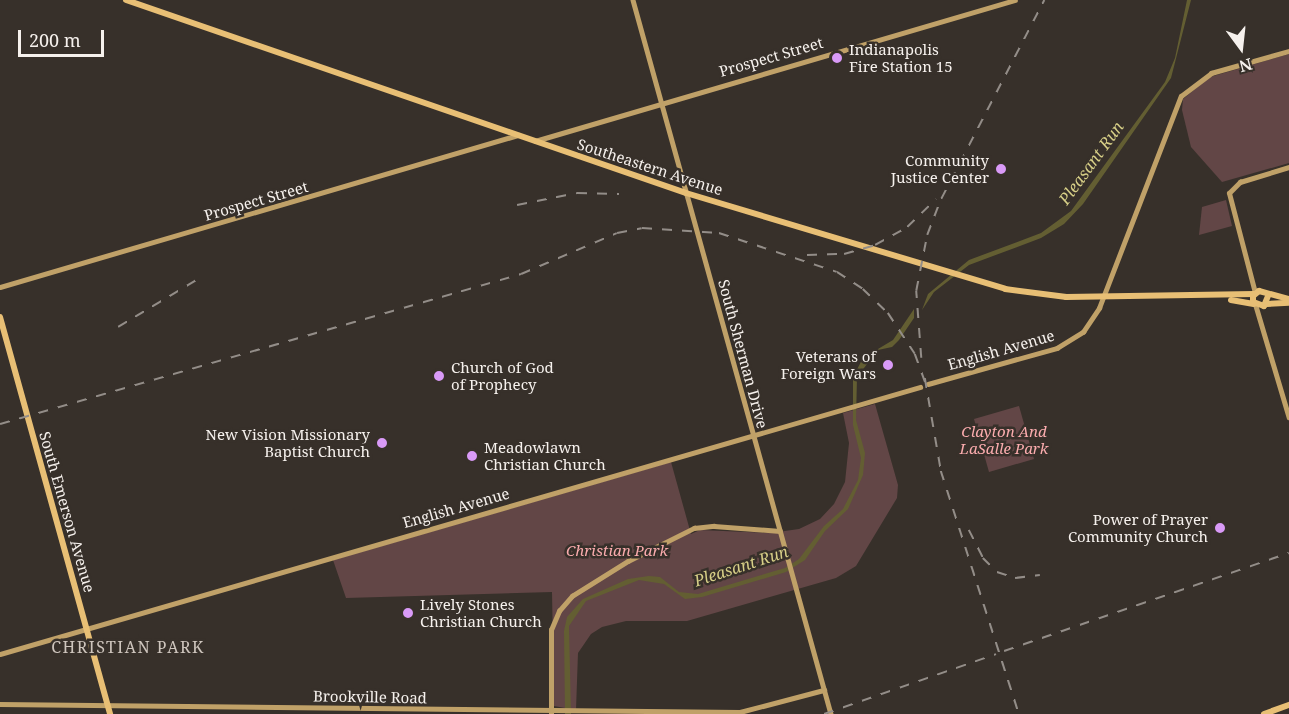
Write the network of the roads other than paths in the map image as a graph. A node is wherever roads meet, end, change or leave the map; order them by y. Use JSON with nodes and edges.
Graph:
{"nodes":[{"id":1,"x":126,"y":0,"type":"edge"},
{"id":2,"x":633,"y":0,"type":"edge"},
{"id":3,"x":1015,"y":0,"type":"edge"},
{"id":4,"x":1289,"y":51,"type":"edge"},
{"id":5,"x":660,"y":101,"type":"junction"},
{"id":6,"x":518,"y":135,"type":"junction"},
{"id":7,"x":535,"y":141,"type":"junction"},
{"id":8,"x":1289,"y":167,"type":"edge"},
{"id":9,"x":686,"y":193,"type":"junction"},
{"id":10,"x":0,"y":288,"type":"edge"},
{"id":11,"x":1257,"y":293,"type":"junction"},
{"id":12,"x":1268,"y":296,"type":"junction"},
{"id":13,"x":1102,"y":297,"type":"junction"},
{"id":14,"x":1180,"y":297,"type":"junction"},
{"id":15,"x":1289,"y":301,"type":"edge"},
{"id":16,"x":1255,"y":305,"type":"junction"},
{"id":17,"x":1265,"y":305,"type":"junction"},
{"id":18,"x":0,"y":317,"type":"edge"},
{"id":19,"x":1262,"y":317,"type":"junction"},
{"id":20,"x":928,"y":384,"type":"dead end"},
{"id":21,"x":920,"y":387,"type":"dead end"},
{"id":22,"x":1289,"y":417,"type":"edge"},
{"id":23,"x":752,"y":434,"type":"junction"},
{"id":24,"x":780,"y":531,"type":"junction"},
{"id":25,"x":87,"y":628,"type":"junction"},
{"id":26,"x":0,"y":654,"type":"edge"},
{"id":27,"x":824,"y":690,"type":"junction"},
{"id":28,"x":0,"y":704,"type":"edge"},
{"id":29,"x":108,"y":705,"type":"junction"},
{"id":30,"x":1289,"y":705,"type":"edge"},
{"id":31,"x":550,"y":713,"type":"edge"},
{"id":32,"x":110,"y":714,"type":"edge"},
{"id":33,"x":831,"y":714,"type":"edge"},
{"id":34,"x":1264,"y":714,"type":"edge"}],
"edges":[{"from":1,"to":6,"type":"main road","name":"Southeastern Avenue"},
{"from":2,"to":5,"type":"main road","name":"South Sherman Drive"},
{"from":3,"to":5,"type":"main road","name":"Prospect Street"},
{"from":4,"to":13,"type":"main road"},
{"from":5,"to":7,"type":"main road","name":"Prospect Street"},
{"from":5,"to":9,"type":"main road","name":"South Sherman Drive"},
{"from":6,"to":7,"type":"main road","name":"Southeastern Avenue"},
{"from":6,"to":10,"type":"main road","name":"Prospect Street"},
{"from":7,"to":9,"type":"main road","name":"Southeastern Avenue"},
{"from":8,"to":11,"type":"main road"},
{"from":9,"to":13,"type":"main road","name":"Southeastern Avenue"},
{"from":9,"to":23,"type":"main road","name":"South Sherman Drive"},
{"from":11,"to":12,"type":"main road"},
{"from":11,"to":14,"type":"main road","name":"Southeastern Avenue"},
{"from":11,"to":16,"type":"main road"},
{"from":12,"to":15,"type":"main road"},
{"from":12,"to":17,"type":"main road"},
{"from":13,"to":14,"type":"main road","name":"Southeastern Avenue"},
{"from":13,"to":20,"type":"main road","name":"English Avenue"},
{"from":14,"to":16,"type":"main road","name":"Southeastern Avenue"},
{"from":15,"to":17,"type":"main road"},
{"from":16,"to":17,"type":"main road","name":"Southeastern Avenue"},
{"from":16,"to":19,"type":"main road"},
{"from":17,"to":19,"type":"main road"},
{"from":18,"to":25,"type":"main road","name":"South Emerson Avenue"},
{"from":19,"to":22,"type":"main road"},
{"from":21,"to":23,"type":"main road","name":"English Avenue"},
{"from":23,"to":24,"type":"main road","name":"South Sherman Drive"},
{"from":23,"to":25,"type":"main road","name":"English Avenue"},
{"from":24,"to":27,"type":"main road","name":"South Sherman Drive"},
{"from":24,"to":31,"type":"main road"},
{"from":25,"to":26,"type":"main road","name":"English Avenue"},
{"from":25,"to":29,"type":"main road","name":"South Emerson Avenue"},
{"from":27,"to":31,"type":"main road","name":"Brookville Road"},
{"from":27,"to":33,"type":"main road","name":"South Sherman Drive"},
{"from":28,"to":29,"type":"main road","name":"Brookville Road"},
{"from":29,"to":31,"type":"main road","name":"Brookville Road"},
{"from":29,"to":32,"type":"main road","name":"South Emerson Avenue"},
{"from":30,"to":34,"type":"main road"}]}
